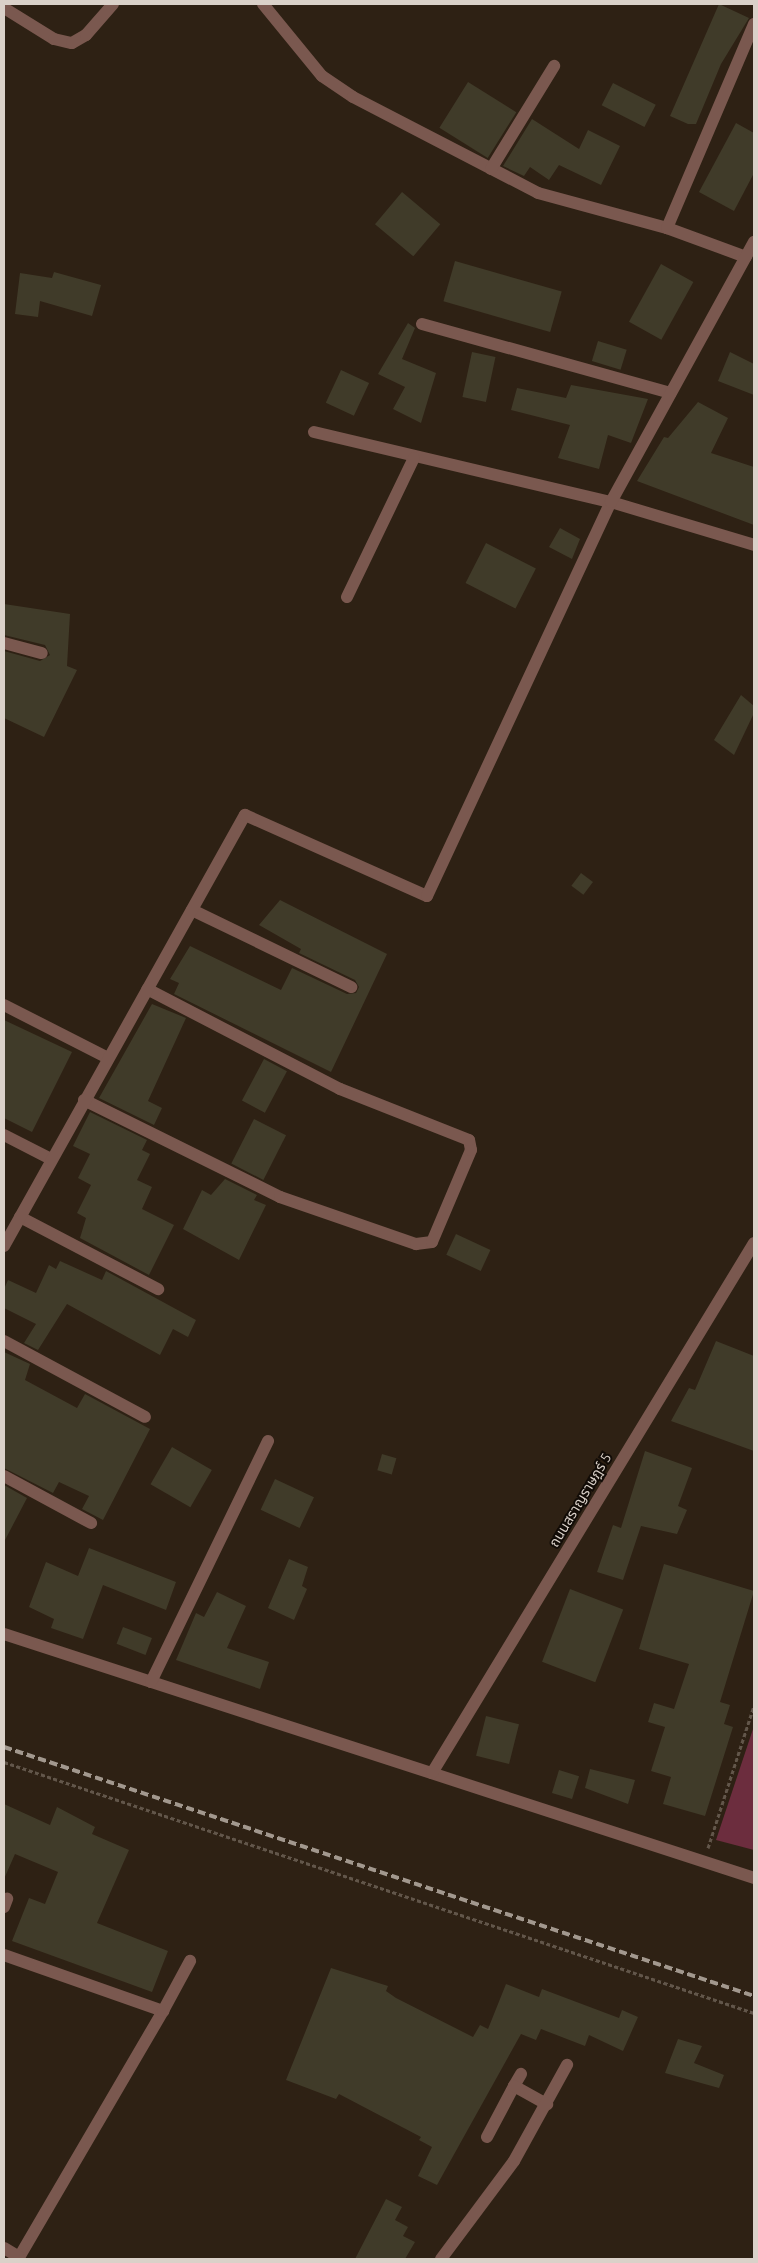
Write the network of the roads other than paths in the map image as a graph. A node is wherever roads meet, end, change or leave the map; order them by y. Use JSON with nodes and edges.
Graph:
{"nodes":[{"id":1,"x":113,"y":4,"type":"edge"},
{"id":2,"x":263,"y":4,"type":"edge"},
{"id":3,"x":4,"y":8,"type":"edge"},
{"id":4,"x":754,"y":24,"type":"edge"},
{"id":5,"x":554,"y":66,"type":"dead end"},
{"id":6,"x":491,"y":169,"type":"junction"},
{"id":7,"x":667,"y":228,"type":"junction"},
{"id":8,"x":754,"y":242,"type":"edge"},
{"id":9,"x":746,"y":257,"type":"junction"},
{"id":10,"x":422,"y":324,"type":"dead end"},
{"id":11,"x":671,"y":393,"type":"junction"},
{"id":12,"x":314,"y":432,"type":"dead end"},
{"id":13,"x":414,"y":458,"type":"junction"},
{"id":14,"x":611,"y":502,"type":"junction"},
{"id":15,"x":754,"y":545,"type":"edge"},
{"id":16,"x":347,"y":597,"type":"dead end"},
{"id":17,"x":4,"y":643,"type":"edge"},
{"id":18,"x":42,"y":653,"type":"dead end"},
{"id":19,"x":192,"y":910,"type":"junction"},
{"id":20,"x":351,"y":987,"type":"dead end"},
{"id":21,"x":147,"y":989,"type":"junction"},
{"id":22,"x":4,"y":1005,"type":"edge"},
{"id":23,"x":108,"y":1058,"type":"junction"},
{"id":24,"x":84,"y":1100,"type":"junction"},
{"id":25,"x":4,"y":1135,"type":"edge"},
{"id":26,"x":51,"y":1159,"type":"junction"},
{"id":27,"x":20,"y":1217,"type":"junction"},
{"id":28,"x":754,"y":1243,"type":"edge"},
{"id":29,"x":4,"y":1246,"type":"edge"},
{"id":30,"x":158,"y":1289,"type":"dead end"},
{"id":31,"x":4,"y":1341,"type":"edge"},
{"id":32,"x":145,"y":1417,"type":"dead end"},
{"id":33,"x":268,"y":1441,"type":"dead end"},
{"id":34,"x":4,"y":1476,"type":"edge"},
{"id":35,"x":91,"y":1523,"type":"dead end"},
{"id":36,"x":4,"y":1634,"type":"edge"},
{"id":37,"x":151,"y":1682,"type":"junction"},
{"id":38,"x":432,"y":1774,"type":"junction"},
{"id":39,"x":754,"y":1878,"type":"edge"},
{"id":40,"x":4,"y":1955,"type":"edge"},
{"id":41,"x":190,"y":1961,"type":"dead end"},
{"id":42,"x":163,"y":2011,"type":"junction"},
{"id":43,"x":567,"y":2065,"type":"dead end"},
{"id":44,"x":521,"y":2074,"type":"dead end"},
{"id":45,"x":514,"y":2086,"type":"junction"},
{"id":46,"x":547,"y":2104,"type":"junction"},
{"id":47,"x":487,"y":2137,"type":"dead end"},
{"id":48,"x":4,"y":2248,"type":"edge"},
{"id":49,"x":18,"y":2258,"type":"edge"},
{"id":50,"x":441,"y":2259,"type":"edge"}],
"edges":[{"from":1,"to":3,"type":"street"},
{"from":2,"to":6,"type":"street"},
{"from":4,"to":7,"type":"street"},
{"from":5,"to":6,"type":"street"},
{"from":6,"to":7,"type":"street"},
{"from":7,"to":9,"type":"street"},
{"from":8,"to":9,"type":"street"},
{"from":9,"to":11,"type":"street"},
{"from":10,"to":11,"type":"street"},
{"from":11,"to":14,"type":"street"},
{"from":12,"to":13,"type":"street"},
{"from":13,"to":14,"type":"street"},
{"from":13,"to":16,"type":"street"},
{"from":14,"to":15,"type":"street"},
{"from":14,"to":19,"type":"street"},
{"from":17,"to":18,"type":"street"},
{"from":19,"to":20,"type":"street"},
{"from":19,"to":21,"type":"street"},
{"from":21,"to":23,"type":"street"},
{"from":21,"to":24,"type":"street"},
{"from":22,"to":23,"type":"street"},
{"from":23,"to":24,"type":"street"},
{"from":24,"to":26,"type":"street"},
{"from":25,"to":26,"type":"street"},
{"from":26,"to":27,"type":"street"},
{"from":27,"to":29,"type":"street"},
{"from":27,"to":30,"type":"street"},
{"from":28,"to":38,"type":"street","name":"ถนนสราญราษฎร์ 5"},
{"from":31,"to":32,"type":"street"},
{"from":33,"to":37,"type":"street"},
{"from":34,"to":35,"type":"street"},
{"from":36,"to":37,"type":"street"},
{"from":37,"to":38,"type":"street"},
{"from":38,"to":39,"type":"street"},
{"from":40,"to":42,"type":"street"},
{"from":41,"to":42,"type":"street"},
{"from":42,"to":49,"type":"street"},
{"from":43,"to":46,"type":"street"},
{"from":44,"to":45,"type":"street"},
{"from":45,"to":46,"type":"street"},
{"from":45,"to":47,"type":"street"},
{"from":46,"to":50,"type":"street"},
{"from":48,"to":49,"type":"street"}]}
